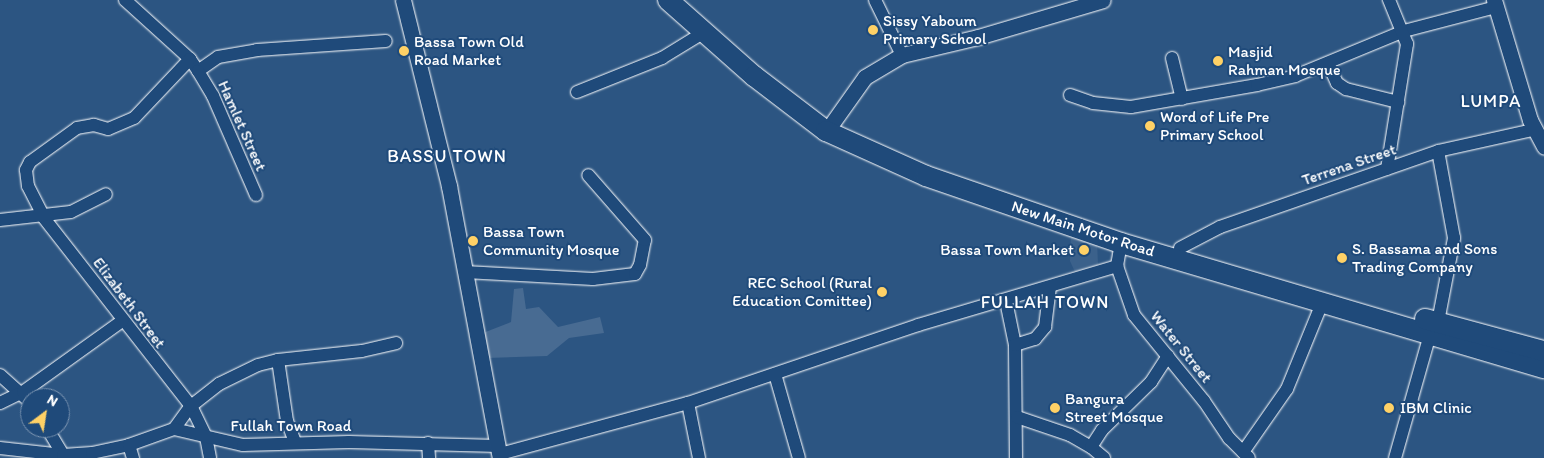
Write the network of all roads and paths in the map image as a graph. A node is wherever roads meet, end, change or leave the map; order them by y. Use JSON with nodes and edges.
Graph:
{"nodes":[{"id":1,"x":125,"y":0,"type":"edge"},
{"id":2,"x":403,"y":0,"type":"edge"},
{"id":3,"x":668,"y":0,"type":"edge"},
{"id":4,"x":682,"y":0,"type":"edge"},
{"id":5,"x":875,"y":0,"type":"edge"},
{"id":6,"x":1103,"y":0,"type":"edge"},
{"id":7,"x":1389,"y":0,"type":"edge"},
{"id":8,"x":1495,"y":3,"type":"edge"},
{"id":9,"x":1404,"y":31,"type":"junction"},
{"id":10,"x":703,"y":33,"type":"junction"},
{"id":11,"x":386,"y":41,"type":"dead end"},
{"id":12,"x":902,"y":55,"type":"junction"},
{"id":13,"x":1172,"y":58,"type":"dead end"},
{"id":14,"x":190,"y":59,"type":"junction"},
{"id":15,"x":1328,"y":63,"type":"junction"},
{"id":16,"x":198,"y":71,"type":"junction"},
{"id":17,"x":577,"y":92,"type":"dead end"},
{"id":18,"x":1070,"y":95,"type":"dead end"},
{"id":19,"x":1182,"y":99,"type":"junction"},
{"id":20,"x":1398,"y":102,"type":"junction"},
{"id":21,"x":833,"y":122,"type":"junction"},
{"id":22,"x":1534,"y":130,"type":"junction"},
{"id":23,"x":1544,"y":146,"type":"edge"},
{"id":24,"x":1438,"y":151,"type":"junction"},
{"id":25,"x":1388,"y":168,"type":"junction"},
{"id":26,"x":588,"y":176,"type":"dead end"},
{"id":27,"x":106,"y":194,"type":"dead end"},
{"id":28,"x":256,"y":195,"type":"dead end"},
{"id":29,"x":44,"y":218,"type":"junction"},
{"id":30,"x":0,"y":220,"type":"edge"},
{"id":31,"x":1121,"y":243,"type":"junction"},
{"id":32,"x":1180,"y":248,"type":"junction"},
{"id":33,"x":1117,"y":266,"type":"junction"},
{"id":34,"x":465,"y":272,"type":"junction"},
{"id":35,"x":1050,"y":288,"type":"junction"},
{"id":36,"x":1323,"y":301,"type":"junction"},
{"id":37,"x":1006,"y":302,"type":"junction"},
{"id":38,"x":122,"y":321,"type":"junction"},
{"id":39,"x":1434,"y":328,"type":"junction"},
{"id":40,"x":396,"y":343,"type":"dead end"},
{"id":41,"x":1015,"y":345,"type":"junction"},
{"id":42,"x":1544,"y":351,"type":"edge"},
{"id":43,"x":1168,"y":356,"type":"junction"},
{"id":44,"x":278,"y":360,"type":"junction"},
{"id":45,"x":1544,"y":368,"type":"edge"},
{"id":46,"x":775,"y":374,"type":"junction"},
{"id":47,"x":0,"y":375,"type":"edge"},
{"id":48,"x":37,"y":388,"type":"edge"},
{"id":49,"x":20,"y":392,"type":"edge"},
{"id":50,"x":20,"y":398,"type":"edge"},
{"id":51,"x":0,"y":403,"type":"edge"},
{"id":52,"x":688,"y":403,"type":"junction"},
{"id":53,"x":191,"y":406,"type":"junction"},
{"id":54,"x":1017,"y":417,"type":"junction"},
{"id":55,"x":174,"y":429,"type":"junction"},
{"id":56,"x":206,"y":436,"type":"junction"},
{"id":57,"x":53,"y":438,"type":"edge"},
{"id":58,"x":295,"y":442,"type":"junction"},
{"id":59,"x":428,"y":444,"type":"junction"},
{"id":60,"x":129,"y":446,"type":"junction"},
{"id":61,"x":1091,"y":446,"type":"junction"},
{"id":62,"x":0,"y":448,"type":"edge"},
{"id":63,"x":499,"y":453,"type":"edge"},
{"id":64,"x":63,"y":455,"type":"junction"},
{"id":65,"x":1246,"y":455,"type":"edge"},
{"id":66,"x":133,"y":458,"type":"edge"},
{"id":67,"x":210,"y":458,"type":"edge"},
{"id":68,"x":429,"y":458,"type":"edge"},
{"id":69,"x":699,"y":458,"type":"edge"},
{"id":70,"x":799,"y":458,"type":"edge"},
{"id":71,"x":1016,"y":458,"type":"edge"},
{"id":72,"x":1104,"y":458,"type":"edge"},
{"id":73,"x":1395,"y":458,"type":"edge"}],
"edges":[{"from":1,"to":14,"type":"street","name":"Hamlet Street"},
{"from":2,"to":34,"type":"street"},
{"from":3,"to":10,"type":"highway","name":"New Main Motor Road"},
{"from":4,"to":21,"type":"highway","name":"New Main Motor Road"},
{"from":5,"to":12,"type":"street"},
{"from":6,"to":12,"type":"street"},
{"from":7,"to":9,"type":"street"},
{"from":8,"to":9,"type":"street"},
{"from":8,"to":22,"type":"street"},
{"from":9,"to":15,"type":"street"},
{"from":9,"to":20,"type":"street"},
{"from":10,"to":17,"type":"street"},
{"from":10,"to":31,"type":"highway","name":"New Main Motor Road"},
{"from":11,"to":16,"type":"street"},
{"from":12,"to":21,"type":"street"},
{"from":13,"to":19,"type":"street"},
{"from":14,"to":16,"type":"street","name":"Hamlet Street"},
{"from":14,"to":29,"type":"street","name":"Elizabeth Street"},
{"from":15,"to":19,"type":"street"},
{"from":15,"to":20,"type":"street"},
{"from":16,"to":28,"type":"street","name":"Hamlet Street"},
{"from":18,"to":19,"type":"street"},
{"from":20,"to":25,"type":"street"},
{"from":21,"to":32,"type":"highway","name":"New Main Motor Road"},
{"from":22,"to":23,"type":"street"},
{"from":22,"to":24,"type":"street","name":"Terrena Street"},
{"from":24,"to":25,"type":"street","name":"Terrena Street"},
{"from":24,"to":39,"type":"street"},
{"from":25,"to":32,"type":"street","name":"Terrena Street"},
{"from":26,"to":34,"type":"street"},
{"from":27,"to":29,"type":"street"},
{"from":29,"to":30,"type":"street"},
{"from":29,"to":38,"type":"street","name":"Elizabeth Street"},
{"from":31,"to":33,"type":"street","name":"Water Street"},
{"from":31,"to":36,"type":"highway","name":"New Main Motor Road"},
{"from":32,"to":39,"type":"highway","name":"New Main Motor Road"},
{"from":33,"to":35,"type":"street","name":"Fullah Town Road"},
{"from":33,"to":43,"type":"street","name":"Water Street"},
{"from":34,"to":63,"type":"street"},
{"from":35,"to":37,"type":"street","name":"Fullah Town Road"},
{"from":35,"to":41,"type":"street"},
{"from":36,"to":39,"type":"highway","name":"New Main Motor Road"},
{"from":36,"to":65,"type":"street"},
{"from":37,"to":41,"type":"street"},
{"from":37,"to":46,"type":"street","name":"Fullah Town Road"},
{"from":38,"to":48,"type":"street"},
{"from":38,"to":53,"type":"street","name":"Elizabeth Street"},
{"from":39,"to":42,"type":"highway","name":"New Main Motor Road"},
{"from":39,"to":45,"type":"highway","name":"New Main Motor Road"},
{"from":39,"to":73,"type":"street"},
{"from":40,"to":44,"type":"street"},
{"from":41,"to":54,"type":"street"},
{"from":43,"to":61,"type":"street"},
{"from":43,"to":65,"type":"street","name":"Water Street"},
{"from":44,"to":53,"type":"street"},
{"from":44,"to":58,"type":"street"},
{"from":46,"to":52,"type":"street","name":"Fullah Town Road"},
{"from":46,"to":70,"type":"street"},
{"from":47,"to":49,"type":"street"},
{"from":50,"to":51,"type":"street"},
{"from":52,"to":63,"type":"street","name":"Fullah Town Road"},
{"from":52,"to":69,"type":"street"},
{"from":53,"to":55,"type":"street"},
{"from":53,"to":56,"type":"street","name":"Elizabeth Street"},
{"from":54,"to":61,"type":"street"},
{"from":54,"to":71,"type":"street"},
{"from":55,"to":56,"type":"street","name":"Fullah Town Road"},
{"from":55,"to":60,"type":"street"},
{"from":56,"to":58,"type":"street","name":"Fullah Town Road"},
{"from":56,"to":67,"type":"street","name":"Elizabeth Street"},
{"from":57,"to":64,"type":"street"},
{"from":58,"to":59,"type":"street","name":"Fullah Town Road"},
{"from":59,"to":63,"type":"street","name":"Fullah Town Road"},
{"from":59,"to":68,"type":"street"},
{"from":60,"to":64,"type":"street"},
{"from":60,"to":66,"type":"street"},
{"from":61,"to":72,"type":"street"},
{"from":62,"to":64,"type":"street"}]}
